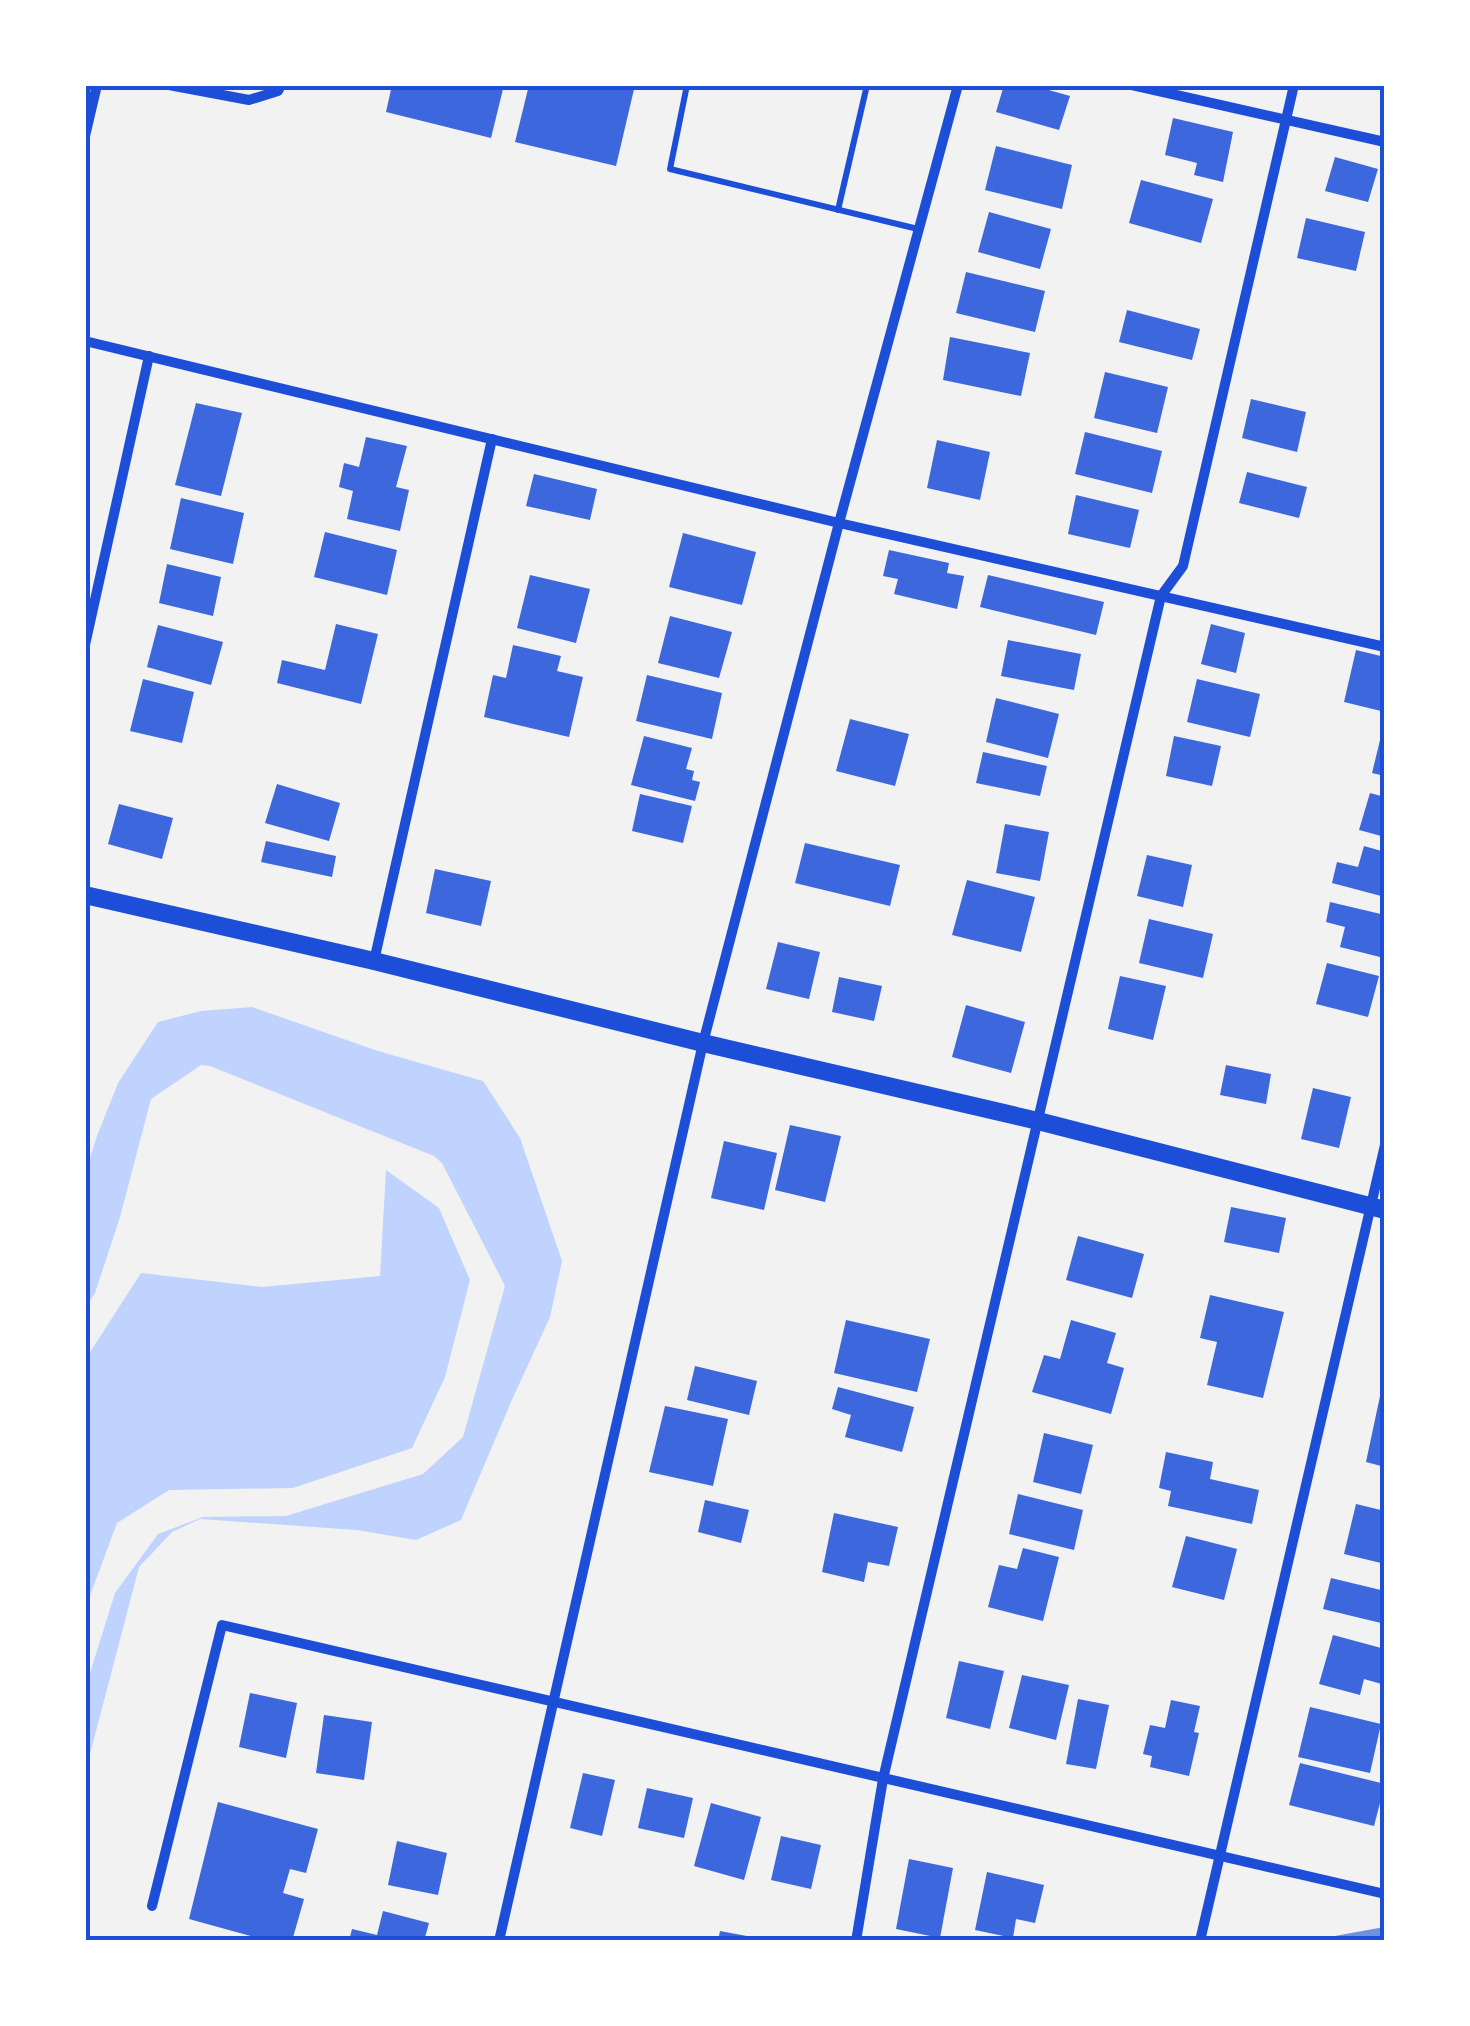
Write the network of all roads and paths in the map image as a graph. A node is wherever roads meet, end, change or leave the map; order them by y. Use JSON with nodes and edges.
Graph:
{"nodes":[{"id":1,"x":97,"y":85,"type":"edge"},
{"id":2,"x":169,"y":85,"type":"edge"},
{"id":3,"x":687,"y":85,"type":"edge"},
{"id":4,"x":867,"y":85,"type":"edge"},
{"id":5,"x":958,"y":85,"type":"edge"},
{"id":6,"x":1132,"y":85,"type":"edge"},
{"id":7,"x":1294,"y":85,"type":"edge"},
{"id":8,"x":280,"y":88,"type":"edge"},
{"id":9,"x":1286,"y":120,"type":"junction"},
{"id":10,"x":85,"y":136,"type":"edge"},
{"id":11,"x":1385,"y":142,"type":"edge"},
{"id":12,"x":838,"y":210,"type":"junction"},
{"id":13,"x":919,"y":230,"type":"junction"},
{"id":14,"x":85,"y":341,"type":"edge"},
{"id":15,"x":149,"y":356,"type":"junction"},
{"id":16,"x":492,"y":439,"type":"junction"},
{"id":17,"x":839,"y":523,"type":"junction"},
{"id":18,"x":1160,"y":596,"type":"junction"},
{"id":19,"x":85,"y":644,"type":"edge"},
{"id":20,"x":1385,"y":647,"type":"edge"},
{"id":21,"x":85,"y":895,"type":"edge"},
{"id":22,"x":374,"y":961,"type":"junction"},
{"id":23,"x":703,"y":1043,"type":"junction"},
{"id":24,"x":1038,"y":1121,"type":"junction"},
{"id":25,"x":1385,"y":1145,"type":"edge"},
{"id":26,"x":1378,"y":1209,"type":"edge"},
{"id":27,"x":554,"y":1701,"type":"junction"},
{"id":28,"x":883,"y":1779,"type":"junction"},
{"id":29,"x":1220,"y":1854,"type":"junction"},
{"id":30,"x":1385,"y":1894,"type":"edge"},
{"id":31,"x":152,"y":1906,"type":"dead end"},
{"id":32,"x":499,"y":1941,"type":"edge"},
{"id":33,"x":856,"y":1941,"type":"edge"},
{"id":34,"x":1200,"y":1941,"type":"edge"}],
"edges":[{"from":1,"to":10,"type":"street"},
{"from":2,"to":8,"type":"street"},
{"from":3,"to":12,"type":"lane"},
{"from":4,"to":12,"type":"lane"},
{"from":5,"to":13,"type":"street"},
{"from":6,"to":9,"type":"street"},
{"from":7,"to":9,"type":"street"},
{"from":9,"to":11,"type":"street"},
{"from":9,"to":18,"type":"street"},
{"from":12,"to":13,"type":"lane"},
{"from":13,"to":17,"type":"street"},
{"from":14,"to":15,"type":"street"},
{"from":15,"to":16,"type":"street"},
{"from":15,"to":19,"type":"street"},
{"from":16,"to":17,"type":"street"},
{"from":16,"to":22,"type":"street"},
{"from":17,"to":18,"type":"street"},
{"from":17,"to":23,"type":"street"},
{"from":18,"to":20,"type":"street"},
{"from":18,"to":24,"type":"street"},
{"from":21,"to":22,"type":"street"},
{"from":22,"to":23,"type":"street"},
{"from":23,"to":24,"type":"street"},
{"from":23,"to":27,"type":"street"},
{"from":24,"to":26,"type":"street"},
{"from":24,"to":28,"type":"street"},
{"from":25,"to":26,"type":"street"},
{"from":26,"to":29,"type":"street"},
{"from":27,"to":28,"type":"street"},
{"from":27,"to":31,"type":"street"},
{"from":27,"to":32,"type":"street"},
{"from":28,"to":29,"type":"street"},
{"from":28,"to":33,"type":"street"},
{"from":29,"to":30,"type":"street"},
{"from":29,"to":34,"type":"street"}]}
